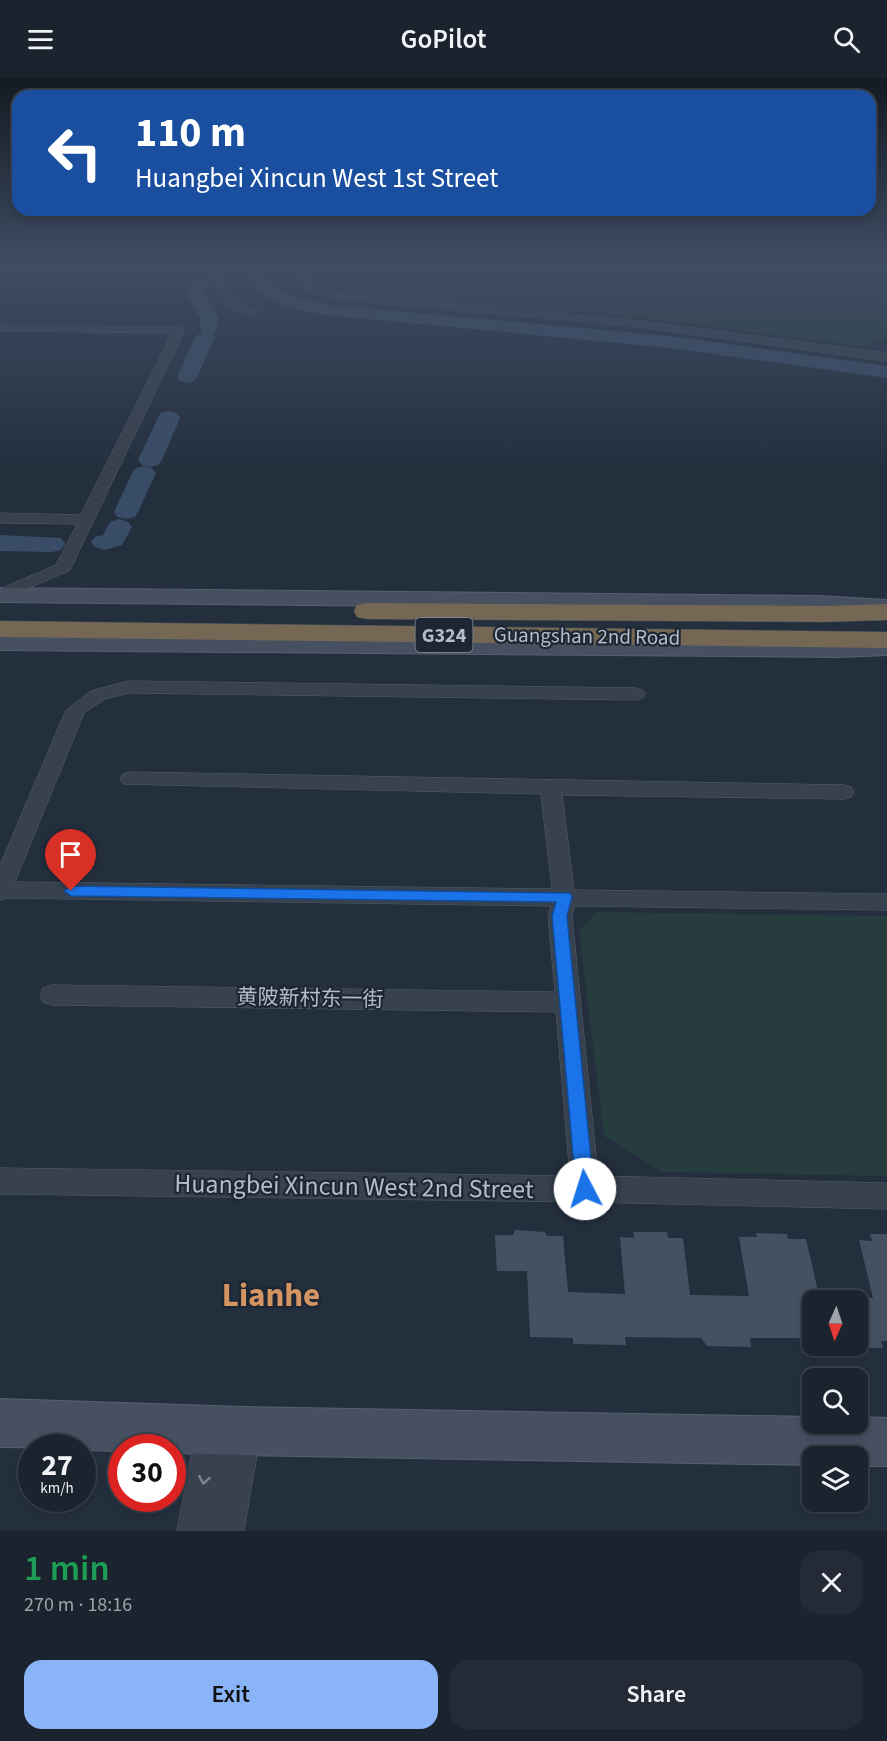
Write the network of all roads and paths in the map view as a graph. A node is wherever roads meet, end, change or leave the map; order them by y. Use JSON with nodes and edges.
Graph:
{"nodes":[{"id":1,"x":178,"y":333,"type":"edge"},
{"id":2,"x":705,"y":333,"type":"edge"},
{"id":3,"x":887,"y":357,"type":"edge"},
{"id":4,"x":0,"y":518,"type":"edge"},
{"id":5,"x":87,"y":520,"type":"junction"},
{"id":6,"x":0,"y":595,"type":"edge"},
{"id":7,"x":887,"y":607,"type":"edge"},
{"id":8,"x":0,"y":609,"type":"edge"},
{"id":9,"x":887,"y":612,"type":"edge"},
{"id":10,"x":0,"y":630,"type":"edge"},
{"id":11,"x":887,"y":640,"type":"edge"},
{"id":12,"x":0,"y":642,"type":"edge"},
{"id":13,"x":887,"y":647,"type":"edge"},
{"id":14,"x":636,"y":693,"type":"dead end"},
{"id":15,"x":130,"y":779,"type":"dead end"},
{"id":16,"x":551,"y":788,"type":"junction"},
{"id":17,"x":844,"y":792,"type":"dead end"},
{"id":18,"x":0,"y":891,"type":"edge"},
{"id":19,"x":564,"y":897,"type":"junction"},
{"id":20,"x":887,"y":902,"type":"edge"},
{"id":21,"x":52,"y":995,"type":"dead end"},
{"id":22,"x":567,"y":1002,"type":"junction"},
{"id":23,"x":0,"y":1181,"type":"edge"},
{"id":24,"x":585,"y":1189,"type":"junction"},
{"id":25,"x":887,"y":1196,"type":"edge"},
{"id":26,"x":0,"y":1423,"type":"edge"},
{"id":27,"x":229,"y":1430,"type":"junction"},
{"id":28,"x":887,"y":1442,"type":"edge"},
{"id":29,"x":195,"y":1531,"type":"edge"},
{"id":30,"x":226,"y":1531,"type":"edge"}],
"edges":[{"from":1,"to":5,"type":"street"},
{"from":2,"to":3,"type":"street"},
{"from":4,"to":5,"type":"street"},
{"from":5,"to":6,"type":"street"},
{"from":6,"to":7,"type":"street"},
{"from":8,"to":9,"type":"highway","name":"Guangshan 2nd Road","number":"G324"},
{"from":10,"to":11,"type":"highway","name":"Guangshan 2nd Road","number":"G324"},
{"from":12,"to":13,"type":"street"},
{"from":14,"to":18,"type":"street"},
{"from":15,"to":16,"type":"street"},
{"from":16,"to":17,"type":"street"},
{"from":16,"to":19,"type":"street"},
{"from":18,"to":19,"type":"street"},
{"from":19,"to":20,"type":"street"},
{"from":19,"to":22,"type":"street"},
{"from":21,"to":22,"type":"street","name":"黄陂新村东一街"},
{"from":22,"to":24,"type":"street"},
{"from":23,"to":24,"type":"street","name":"Huangbei Xincun West 2nd Street"},
{"from":24,"to":25,"type":"street","name":"Huangbei Xincun West 2nd Street"},
{"from":26,"to":27,"type":"street"},
{"from":27,"to":28,"type":"street"},
{"from":27,"to":29,"type":"street","one_way":true},
{"from":27,"to":30,"type":"street"}]}
